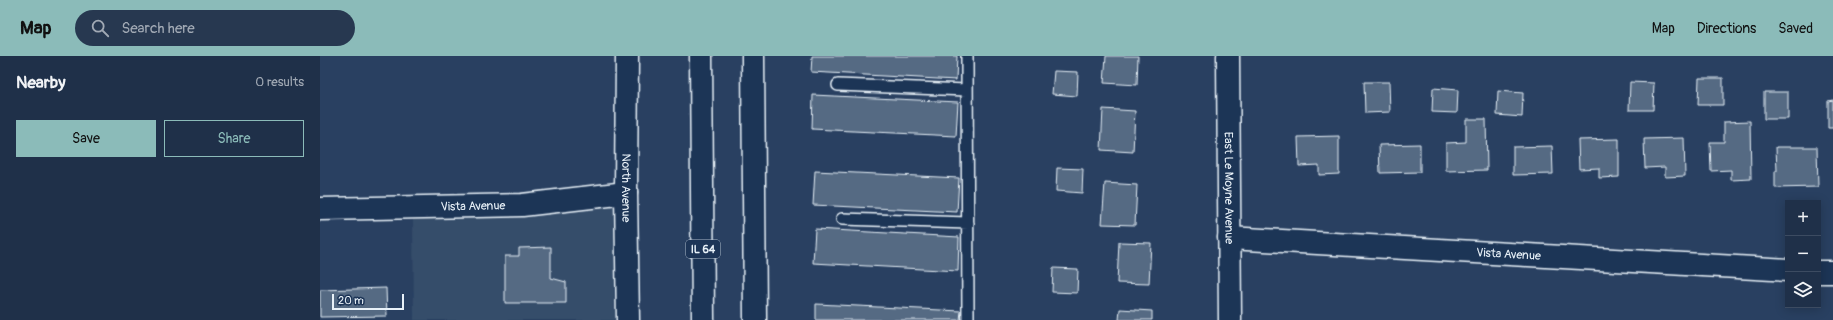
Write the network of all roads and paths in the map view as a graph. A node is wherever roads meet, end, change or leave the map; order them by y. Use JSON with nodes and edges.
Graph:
{"nodes":[{"id":1,"x":627,"y":56,"type":"edge"},
{"id":2,"x":701,"y":56,"type":"edge"},
{"id":3,"x":753,"y":56,"type":"edge"},
{"id":4,"x":967,"y":56,"type":"edge"},
{"id":5,"x":1228,"y":56,"type":"edge"},
{"id":6,"x":838,"y":85,"type":"dead end"},
{"id":7,"x":967,"y":90,"type":"junction"},
{"id":8,"x":626,"y":194,"type":"junction"},
{"id":9,"x":320,"y":210,"type":"edge"},
{"id":10,"x":842,"y":219,"type":"dead end"},
{"id":11,"x":968,"y":223,"type":"junction"},
{"id":12,"x":1229,"y":238,"type":"junction"},
{"id":13,"x":1785,"y":270,"type":"edge"},
{"id":14,"x":1821,"y":272,"type":"edge"},
{"id":15,"x":1833,"y":272,"type":"edge"},
{"id":16,"x":628,"y":320,"type":"edge"},
{"id":17,"x":703,"y":320,"type":"edge"},
{"id":18,"x":755,"y":320,"type":"edge"},
{"id":19,"x":968,"y":320,"type":"edge"},
{"id":20,"x":1230,"y":320,"type":"edge"}],
"edges":[{"from":1,"to":8,"type":"street","name":"North Avenue"},
{"from":2,"to":17,"type":"street","number":"IL 64"},
{"from":3,"to":18,"type":"street"},
{"from":4,"to":7,"type":"lane"},
{"from":5,"to":12,"type":"street","name":"East Le Moyne Avenue"},
{"from":6,"to":7,"type":"lane"},
{"from":7,"to":11,"type":"lane"},
{"from":8,"to":9,"type":"street","name":"Vista Avenue"},
{"from":8,"to":16,"type":"street","name":"North Avenue"},
{"from":10,"to":11,"type":"lane"},
{"from":11,"to":19,"type":"lane"},
{"from":12,"to":13,"type":"street","name":"Vista Avenue"},
{"from":12,"to":20,"type":"street","name":"East Le Moyne Avenue"},
{"from":14,"to":15,"type":"street"}]}
